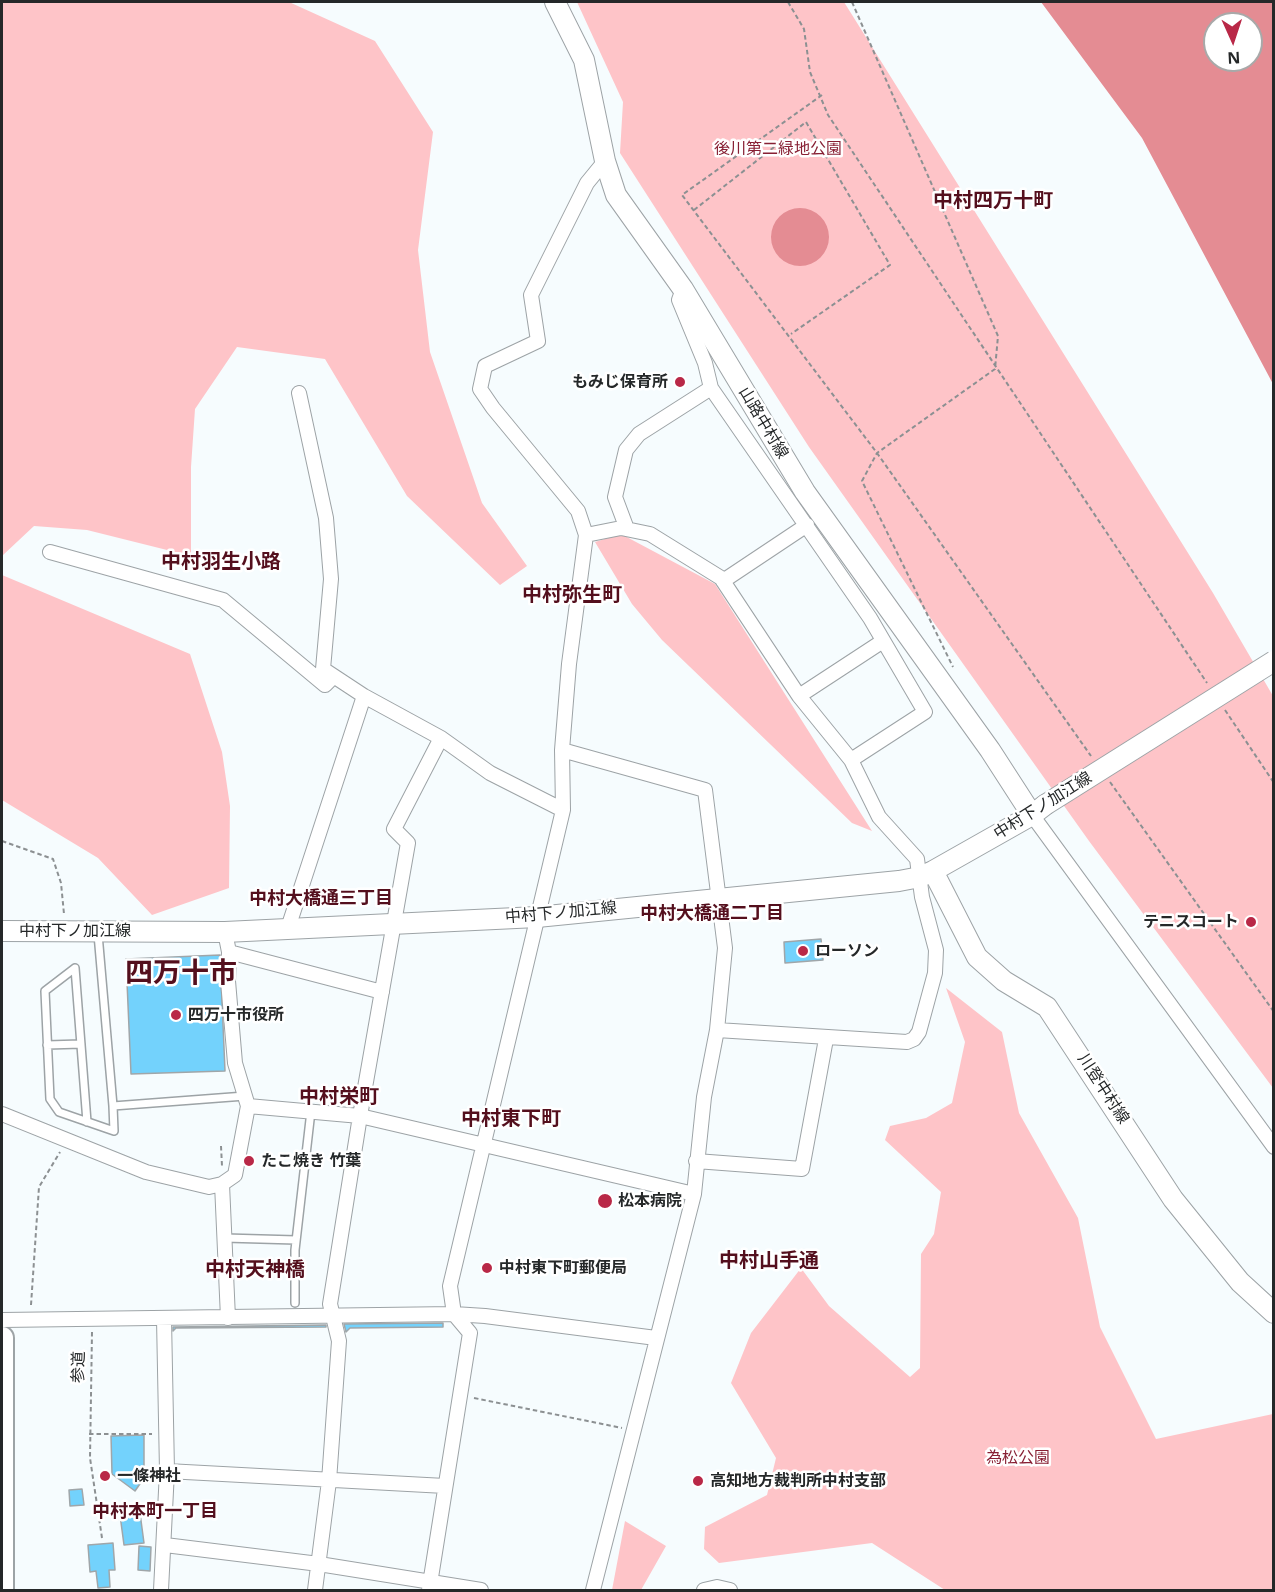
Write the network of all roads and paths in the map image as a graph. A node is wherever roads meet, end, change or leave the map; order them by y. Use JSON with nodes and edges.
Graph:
{"nodes":[{"id":1,"x":555,"y":2,"type":"edge"},
{"id":2,"x":788,"y":2,"type":"edge"},
{"id":3,"x":852,"y":2,"type":"edge"},
{"id":4,"x":822,"y":95,"type":"junction"},
{"id":5,"x":605,"y":160,"type":"junction"},
{"id":6,"x":694,"y":211,"type":"junction"},
{"id":7,"x":683,"y":289,"type":"junction"},
{"id":8,"x":791,"y":334,"type":"dead end"},
{"id":9,"x":995,"y":369,"type":"junction"},
{"id":10,"x":711,"y":388,"type":"junction"},
{"id":11,"x":299,"y":393,"type":"dead end"},
{"id":12,"x":877,"y":453,"type":"junction"},
{"id":13,"x":807,"y":525,"type":"junction"},
{"id":14,"x":627,"y":529,"type":"junction"},
{"id":15,"x":586,"y":535,"type":"junction"},
{"id":16,"x":50,"y":552,"type":"dead end"},
{"id":17,"x":723,"y":582,"type":"junction"},
{"id":18,"x":883,"y":641,"type":"junction"},
{"id":19,"x":1274,"y":661,"type":"edge"},
{"id":20,"x":957,"y":673,"type":"dead end"},
{"id":21,"x":333,"y":677,"type":"junction"},
{"id":22,"x":1208,"y":684,"type":"dead end"},
{"id":23,"x":364,"y":696,"type":"junction"},
{"id":24,"x":799,"y":696,"type":"junction"},
{"id":25,"x":1221,"y":704,"type":"dead end"},
{"id":26,"x":441,"y":738,"type":"junction"},
{"id":27,"x":562,"y":750,"type":"junction"},
{"id":28,"x":851,"y":760,"type":"junction"},
{"id":29,"x":1096,"y":762,"type":"dead end"},
{"id":30,"x":1109,"y":781,"type":"dead end"},
{"id":31,"x":1274,"y":783,"type":"edge"},
{"id":32,"x":562,"y":810,"type":"junction"},
{"id":33,"x":1038,"y":810,"type":"junction"},
{"id":34,"x":2,"y":841,"type":"edge"},
{"id":35,"x":926,"y":874,"type":"junction"},
{"id":36,"x":720,"y":898,"type":"junction"},
{"id":37,"x":537,"y":917,"type":"junction"},
{"id":38,"x":395,"y":924,"type":"junction"},
{"id":39,"x":288,"y":928,"type":"junction"},
{"id":40,"x":2,"y":931,"type":"edge"},
{"id":41,"x":65,"y":931,"type":"junction"},
{"id":42,"x":98,"y":932,"type":"junction"},
{"id":43,"x":225,"y":932,"type":"junction"},
{"id":44,"x":229,"y":952,"type":"junction"},
{"id":45,"x":382,"y":992,"type":"junction"},
{"id":46,"x":1274,"y":1012,"type":"edge"},
{"id":47,"x":717,"y":1030,"type":"junction"},
{"id":48,"x":826,"y":1039,"type":"junction"},
{"id":49,"x":81,"y":1044,"type":"junction"},
{"id":50,"x":47,"y":1045,"type":"junction"},
{"id":51,"x":246,"y":1101,"type":"junction"},
{"id":52,"x":113,"y":1106,"type":"junction"},
{"id":53,"x":311,"y":1111,"type":"junction"},
{"id":54,"x":2,"y":1114,"type":"edge"},
{"id":55,"x":360,"y":1116,"type":"junction"},
{"id":56,"x":87,"y":1122,"type":"junction"},
{"id":57,"x":67,"y":1139,"type":"junction"},
{"id":58,"x":483,"y":1144,"type":"junction"},
{"id":59,"x":1274,"y":1147,"type":"edge"},
{"id":60,"x":696,"y":1161,"type":"junction"},
{"id":61,"x":222,"y":1184,"type":"junction"},
{"id":62,"x":694,"y":1194,"type":"junction"},
{"id":63,"x":225,"y":1238,"type":"junction"},
{"id":64,"x":296,"y":1240,"type":"junction"},
{"id":65,"x":295,"y":1303,"type":"joint"},
{"id":66,"x":1274,"y":1313,"type":"edge"},
{"id":67,"x":454,"y":1314,"type":"junction"},
{"id":68,"x":333,"y":1317,"type":"junction"},
{"id":69,"x":228,"y":1318,"type":"junction"},
{"id":70,"x":295,"y":1318,"type":"junction"},
{"id":71,"x":164,"y":1319,"type":"junction"},
{"id":72,"x":2,"y":1320,"type":"edge"},
{"id":73,"x":30,"y":1320,"type":"junction"},
{"id":74,"x":93,"y":1320,"type":"junction"},
{"id":75,"x":2,"y":1338,"type":"edge"},
{"id":76,"x":656,"y":1338,"type":"junction"},
{"id":77,"x":459,"y":1395,"type":"junction"},
{"id":78,"x":633,"y":1430,"type":"junction"},
{"id":79,"x":89,"y":1434,"type":"junction"},
{"id":80,"x":167,"y":1434,"type":"junction"},
{"id":81,"x":167,"y":1471,"type":"junction"},
{"id":82,"x":329,"y":1480,"type":"junction"},
{"id":83,"x":445,"y":1486,"type":"junction"},
{"id":84,"x":102,"y":1538,"type":"dead end"},
{"id":85,"x":165,"y":1545,"type":"junction"},
{"id":86,"x":319,"y":1564,"type":"junction"},
{"id":87,"x":430,"y":1586,"type":"edge"},
{"id":88,"x":2,"y":1590,"type":"edge"},
{"id":89,"x":161,"y":1590,"type":"edge"},
{"id":90,"x":315,"y":1590,"type":"edge"},
{"id":91,"x":481,"y":1590,"type":"edge"},
{"id":92,"x":593,"y":1590,"type":"edge"},
{"id":93,"x":704,"y":1590,"type":"edge"},
{"id":94,"x":730,"y":1590,"type":"edge"}],
"edges":[{"from":1,"to":5,"type":"main road","name":"山路中村線"},
{"from":2,"to":4,"type":"path"},
{"from":3,"to":9,"type":"path"},
{"from":4,"to":6,"type":"path"},
{"from":4,"to":9,"type":"path"},
{"from":5,"to":7,"type":"main road","name":"山路中村線"},
{"from":5,"to":15,"type":"street"},
{"from":6,"to":8,"type":"path"},
{"from":6,"to":12,"type":"path"},
{"from":7,"to":10,"type":"street"},
{"from":7,"to":33,"type":"main road","name":"山路中村線"},
{"from":9,"to":12,"type":"path"},
{"from":9,"to":22,"type":"path"},
{"from":10,"to":13,"type":"street"},
{"from":10,"to":14,"type":"street"},
{"from":11,"to":21,"type":"street"},
{"from":12,"to":20,"type":"path"},
{"from":12,"to":29,"type":"path"},
{"from":13,"to":17,"type":"street"},
{"from":13,"to":18,"type":"street"},
{"from":14,"to":15,"type":"street"},
{"from":14,"to":17,"type":"street"},
{"from":15,"to":27,"type":"street"},
{"from":16,"to":21,"type":"street"},
{"from":17,"to":24,"type":"street"},
{"from":18,"to":24,"type":"street"},
{"from":18,"to":28,"type":"street"},
{"from":19,"to":33,"type":"main road","name":"中村下ノ加江線","bridge":true},
{"from":21,"to":23,"type":"street"},
{"from":23,"to":26,"type":"street"},
{"from":23,"to":39,"type":"street"},
{"from":24,"to":28,"type":"street"},
{"from":25,"to":31,"type":"path"},
{"from":26,"to":32,"type":"street"},
{"from":26,"to":38,"type":"street"},
{"from":27,"to":32,"type":"street"},
{"from":27,"to":36,"type":"street"},
{"from":28,"to":35,"type":"street"},
{"from":30,"to":46,"type":"path"},
{"from":32,"to":37,"type":"street"},
{"from":33,"to":35,"type":"main road","name":"中村下ノ加江線"},
{"from":33,"to":59,"type":"street"},
{"from":34,"to":41,"type":"path"},
{"from":35,"to":36,"type":"main road","name":"中村下ノ加江線"},
{"from":35,"to":48,"type":"street"},
{"from":35,"to":66,"type":"main road","name":"川登中村線"},
{"from":36,"to":37,"type":"main road","name":"中村下ノ加江線"},
{"from":36,"to":47,"type":"street"},
{"from":37,"to":38,"type":"main road","name":"中村下ノ加江線"},
{"from":37,"to":58,"type":"street"},
{"from":38,"to":39,"type":"main road","name":"中村下ノ加江線"},
{"from":38,"to":45,"type":"street"},
{"from":39,"to":43,"type":"main road","name":"中村下ノ加江線"},
{"from":40,"to":41,"type":"main road","name":"中村下ノ加江線"},
{"from":41,"to":42,"type":"main road","name":"中村下ノ加江線"},
{"from":42,"to":43,"type":"main road","name":"中村下ノ加江線"},
{"from":42,"to":52,"type":"lane"},
{"from":43,"to":44,"type":"street"},
{"from":44,"to":45,"type":"street"},
{"from":44,"to":51,"type":"street"},
{"from":45,"to":55,"type":"street"},
{"from":47,"to":48,"type":"street"},
{"from":47,"to":60,"type":"street"},
{"from":48,"to":60,"type":"street"},
{"from":49,"to":50,"type":"lane"},
{"from":49,"to":50,"type":"lane"},
{"from":49,"to":56,"type":"lane"},
{"from":50,"to":56,"type":"lane"},
{"from":51,"to":52,"type":"lane"},
{"from":51,"to":53,"type":"street"},
{"from":51,"to":61,"type":"street"},
{"from":52,"to":56,"type":"lane"},
{"from":53,"to":55,"type":"street"},
{"from":53,"to":64,"type":"lane"},
{"from":54,"to":57,"type":"street"},
{"from":55,"to":58,"type":"street"},
{"from":55,"to":68,"type":"street"},
{"from":57,"to":61,"type":"street"},
{"from":57,"to":73,"type":"path"},
{"from":58,"to":62,"type":"street"},
{"from":58,"to":67,"type":"street"},
{"from":60,"to":62,"type":"street"},
{"from":61,"to":63,"type":"street"},
{"from":62,"to":76,"type":"street"},
{"from":63,"to":64,"type":"lane"},
{"from":63,"to":69,"type":"street"},
{"from":64,"to":65,"type":"lane"},
{"from":65,"to":70,"type":"street"},
{"from":67,"to":68,"type":"street"},
{"from":67,"to":76,"type":"street"},
{"from":67,"to":77,"type":"street"},
{"from":68,"to":70,"type":"street"},
{"from":68,"to":82,"type":"street"},
{"from":69,"to":70,"type":"street"},
{"from":69,"to":71,"type":"street"},
{"from":71,"to":74,"type":"street"},
{"from":71,"to":80,"type":"street"},
{"from":72,"to":73,"type":"street"},
{"from":73,"to":74,"type":"street"},
{"from":74,"to":79,"type":"path","name":"参道"},
{"from":75,"to":88,"type":"highway"},
{"from":76,"to":78,"type":"street"},
{"from":77,"to":78,"type":"path"},
{"from":77,"to":83,"type":"street"},
{"from":78,"to":92,"type":"street"},
{"from":79,"to":80,"type":"path"},
{"from":79,"to":84,"type":"path","name":"参道"},
{"from":80,"to":81,"type":"street"},
{"from":81,"to":82,"type":"street"},
{"from":81,"to":85,"type":"street"},
{"from":82,"to":83,"type":"street"},
{"from":82,"to":86,"type":"street"},
{"from":83,"to":87,"type":"street"},
{"from":85,"to":86,"type":"street"},
{"from":85,"to":89,"type":"street"},
{"from":86,"to":87,"type":"street"},
{"from":86,"to":90,"type":"street"},
{"from":87,"to":91,"type":"street"},
{"from":93,"to":94,"type":"street"}]}
